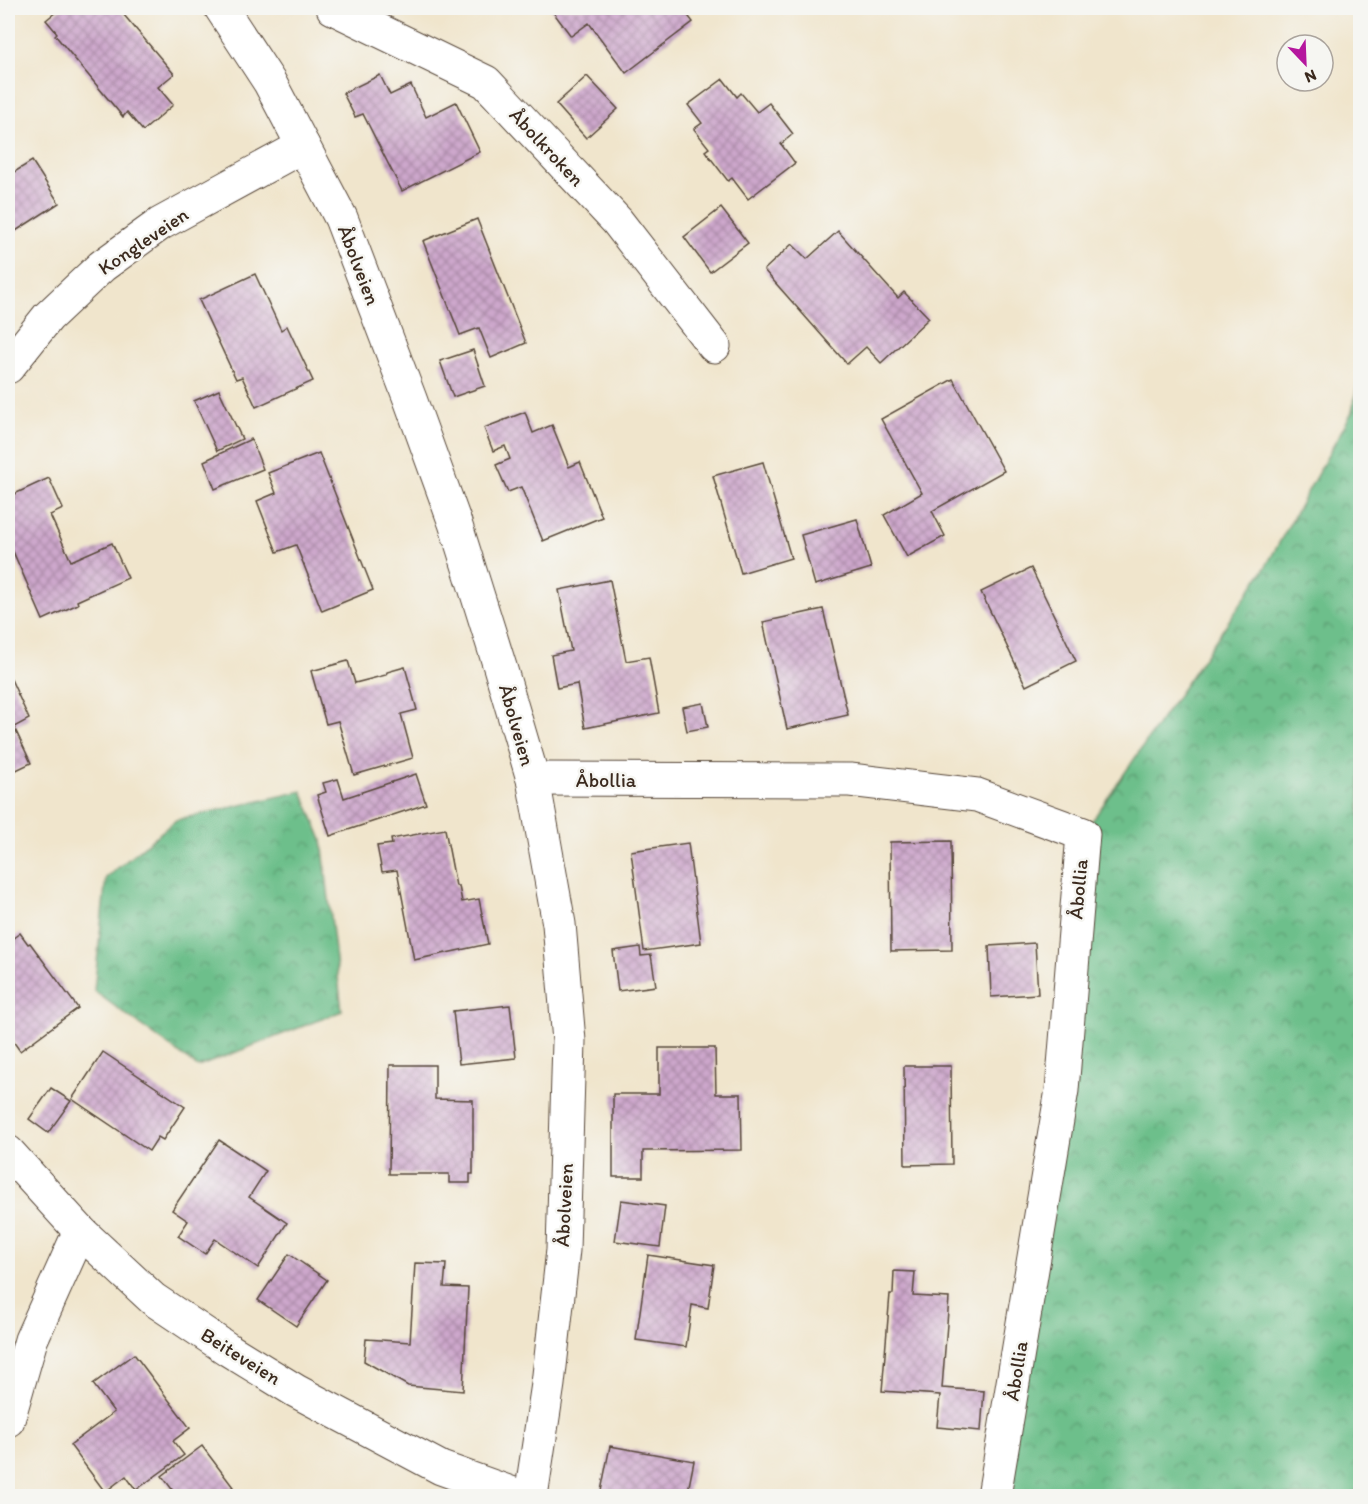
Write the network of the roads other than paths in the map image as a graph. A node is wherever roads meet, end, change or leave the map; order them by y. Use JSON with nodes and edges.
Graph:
{"nodes":[{"id":1,"x":221,"y":8,"type":"edge"},
{"id":2,"x":333,"y":8,"type":"edge"},
{"id":3,"x":303,"y":146,"type":"junction"},
{"id":4,"x":714,"y":346,"type":"dead end"},
{"id":5,"x":8,"y":367,"type":"edge"},
{"id":6,"x":533,"y":780,"type":"junction"},
{"id":7,"x":8,"y":1152,"type":"edge"},
{"id":8,"x":80,"y":1231,"type":"junction"},
{"id":9,"x":8,"y":1420,"type":"edge"},
{"id":10,"x":519,"y":1497,"type":"edge"},
{"id":11,"x":531,"y":1497,"type":"edge"},
{"id":12,"x":994,"y":1497,"type":"edge"}],
"edges":[{"from":1,"to":3,"type":"street","name":"Åbolveien"},
{"from":2,"to":4,"type":"street","name":"Åbolkroken"},
{"from":3,"to":5,"type":"street","name":"Kongleveien"},
{"from":3,"to":6,"type":"street","name":"Åbolveien"},
{"from":6,"to":11,"type":"street","name":"Åbolveien"},
{"from":6,"to":12,"type":"street","name":"Åbollia"},
{"from":7,"to":8,"type":"street","name":"Beiteveien"},
{"from":8,"to":9,"type":"street"},
{"from":8,"to":10,"type":"street","name":"Beiteveien"}]}
